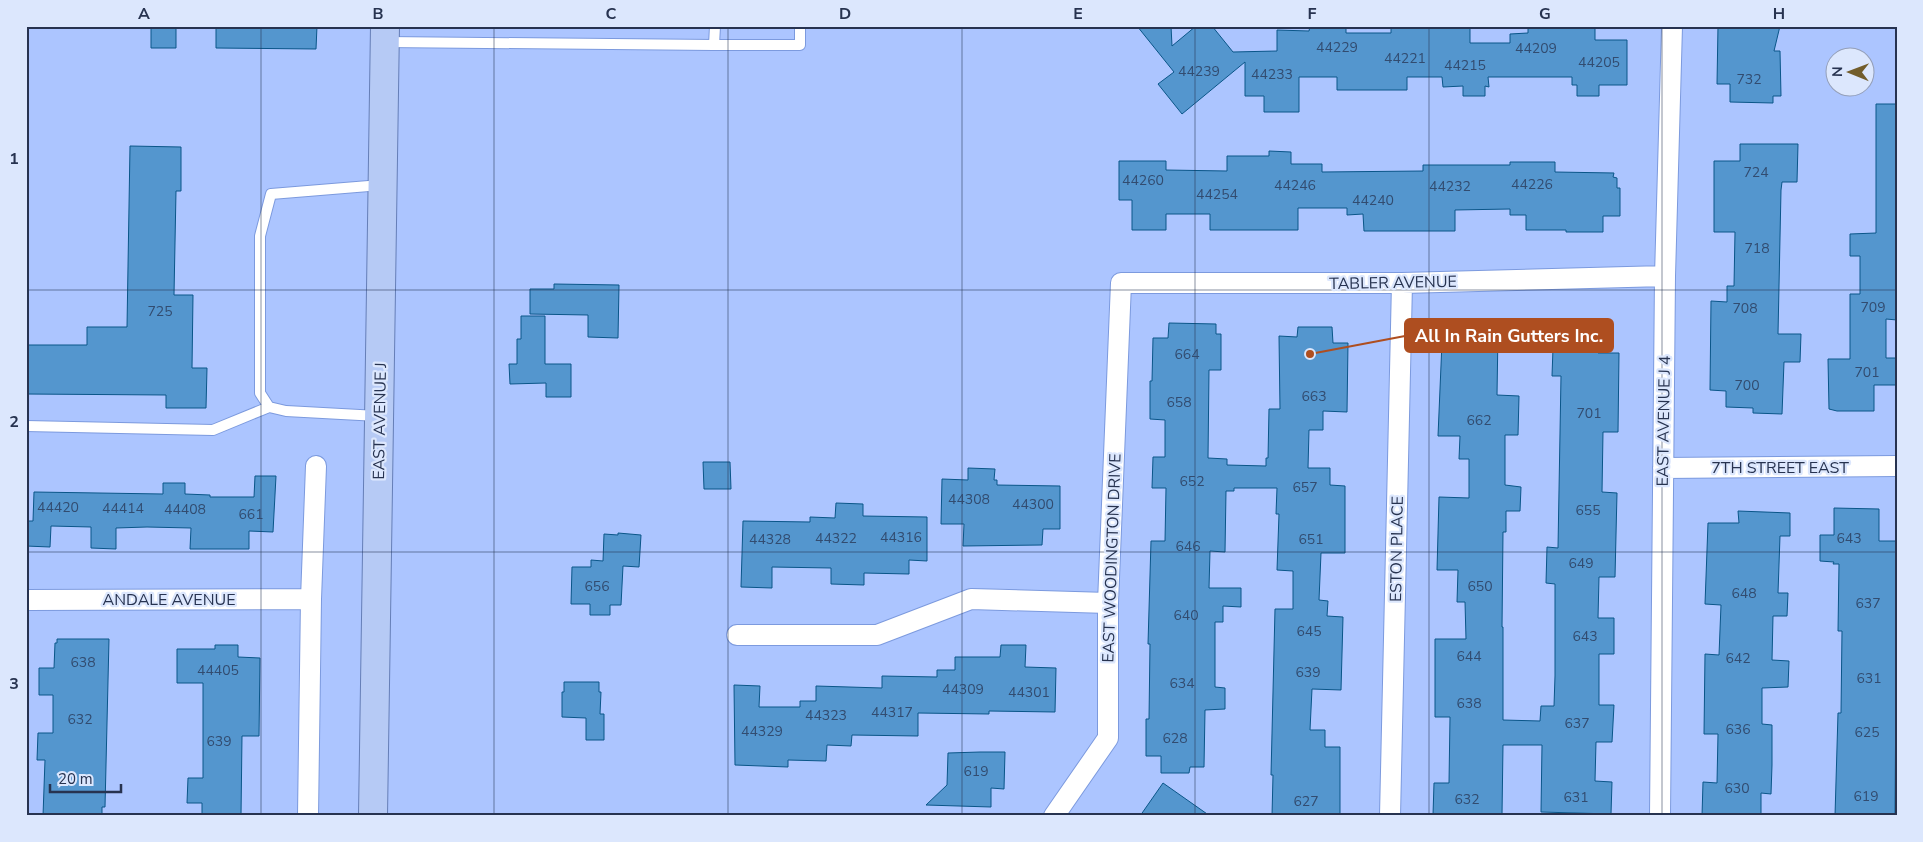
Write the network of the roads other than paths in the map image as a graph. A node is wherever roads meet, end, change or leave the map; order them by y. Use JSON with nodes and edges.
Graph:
{"nodes":[{"id":1,"x":715,"y":26,"type":"edge"},
{"id":2,"x":800,"y":26,"type":"edge"},
{"id":3,"x":1672,"y":26,"type":"edge"},
{"id":4,"x":384,"y":34,"type":"edge"},
{"id":5,"x":714,"y":45,"type":"junction"},
{"id":6,"x":382,"y":184,"type":"junction"},
{"id":7,"x":1665,"y":276,"type":"junction"},
{"id":8,"x":1402,"y":283,"type":"junction"},
{"id":9,"x":1121,"y":284,"type":"joint"},
{"id":10,"x":269,"y":408,"type":"junction"},
{"id":11,"x":379,"y":416,"type":"junction"},
{"id":12,"x":26,"y":426,"type":"edge"},
{"id":13,"x":316,"y":466,"type":"dead end"},
{"id":14,"x":1897,"y":466,"type":"edge"},
{"id":15,"x":1663,"y":468,"type":"junction"},
{"id":16,"x":311,"y":598,"type":"junction"},
{"id":17,"x":26,"y":600,"type":"edge"},
{"id":18,"x":1108,"y":603,"type":"junction"},
{"id":19,"x":737,"y":635,"type":"dead end"},
{"id":20,"x":308,"y":816,"type":"edge"},
{"id":21,"x":373,"y":816,"type":"edge"},
{"id":22,"x":1054,"y":816,"type":"edge"},
{"id":23,"x":1390,"y":816,"type":"edge"},
{"id":24,"x":1660,"y":816,"type":"edge"}],
"edges":[{"from":1,"to":5,"type":"lane"},
{"from":2,"to":5,"type":"lane"},
{"from":3,"to":7,"type":"street","name":"EAST AVENUE J 4"},
{"from":4,"to":5,"type":"lane"},
{"from":4,"to":6,"type":"main road","name":"EAST AVENUE J"},
{"from":6,"to":10,"type":"lane"},
{"from":6,"to":11,"type":"main road","name":"EAST AVENUE J"},
{"from":7,"to":8,"type":"street","name":"TABLER AVENUE"},
{"from":7,"to":15,"type":"street","name":"EAST AVENUE J 4"},
{"from":8,"to":9,"type":"street","name":"TABLER AVENUE"},
{"from":8,"to":23,"type":"street","name":"ESTON PLACE"},
{"from":9,"to":18,"type":"street","name":"EAST WOODINGTON DRIVE"},
{"from":10,"to":11,"type":"lane"},
{"from":10,"to":12,"type":"lane"},
{"from":11,"to":21,"type":"main road","name":"EAST AVENUE J"},
{"from":13,"to":16,"type":"street"},
{"from":14,"to":15,"type":"street","name":"7TH STREET EAST"},
{"from":15,"to":24,"type":"street","name":"EAST AVENUE J 4"},
{"from":16,"to":17,"type":"street","name":"ANDALE AVENUE"},
{"from":16,"to":20,"type":"street"},
{"from":18,"to":19,"type":"street"},
{"from":18,"to":22,"type":"street","name":"EAST WOODINGTON DRIVE"}]}
